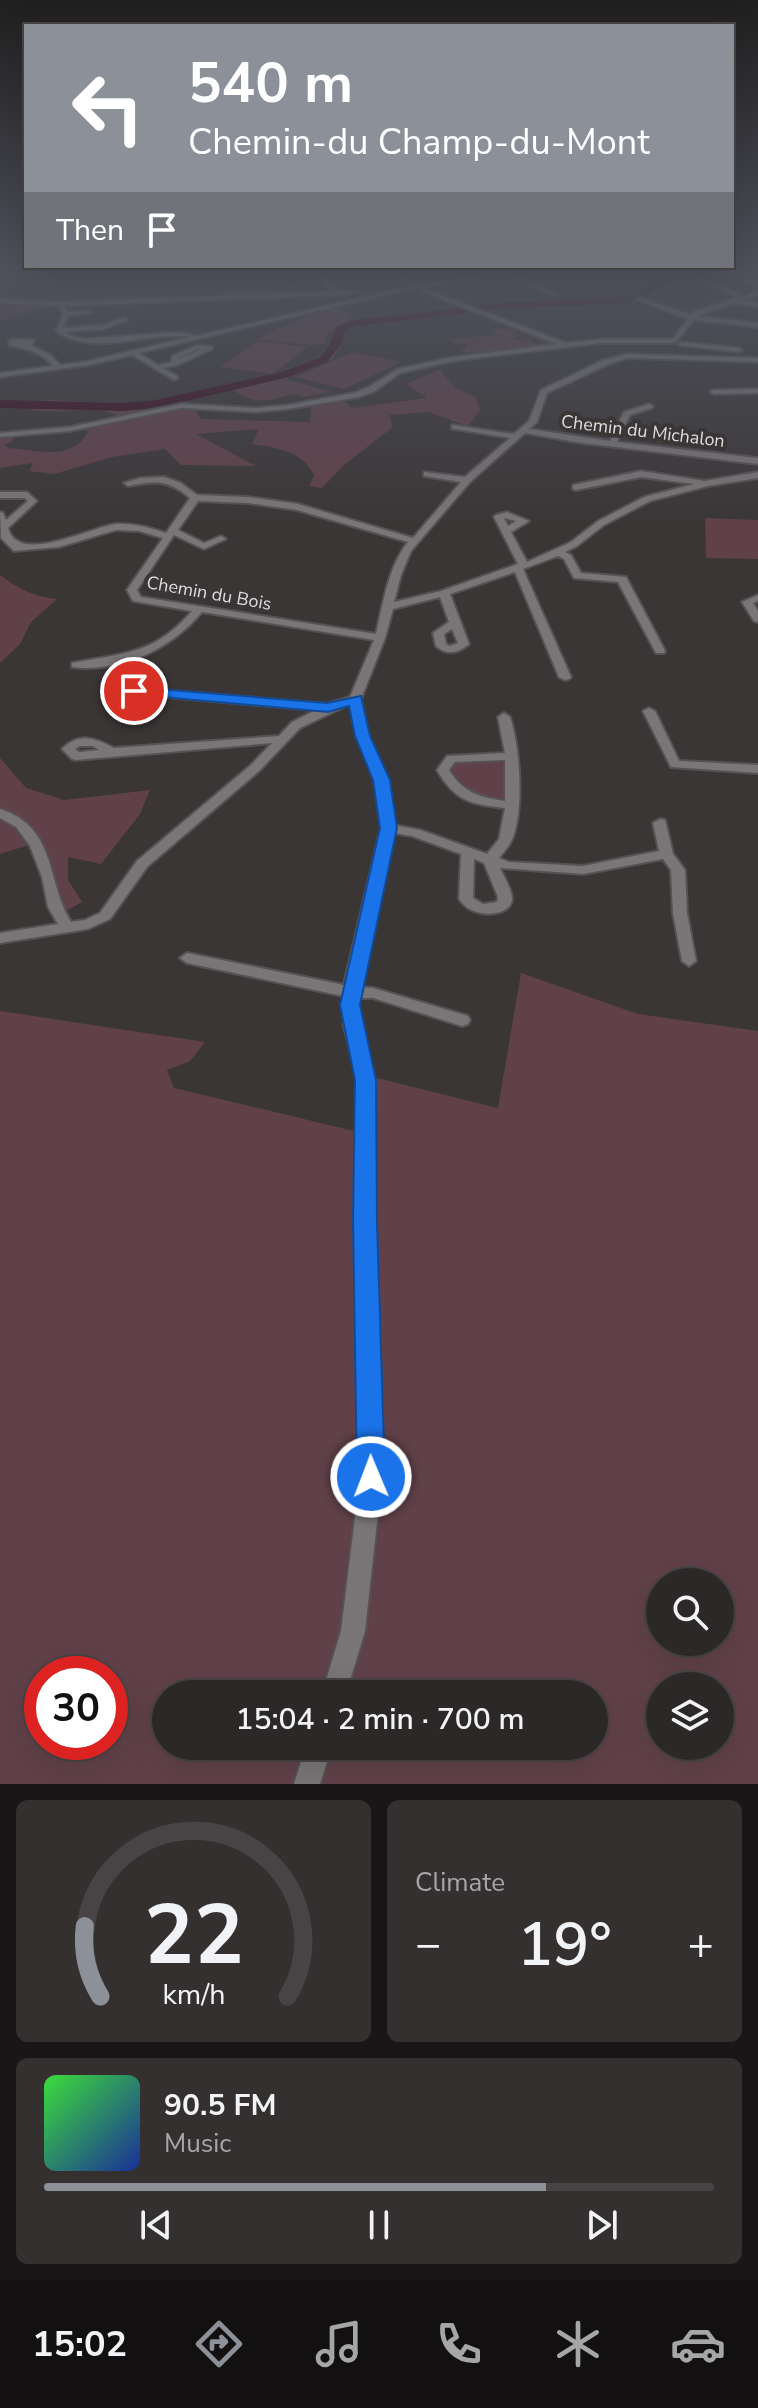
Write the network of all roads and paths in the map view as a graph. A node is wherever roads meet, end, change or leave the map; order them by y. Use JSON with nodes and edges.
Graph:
{"nodes":[{"id":1,"x":51,"y":358,"type":"edge"},
{"id":2,"x":107,"y":358,"type":"edge"},
{"id":3,"x":143,"y":358,"type":"edge"},
{"id":4,"x":473,"y":358,"type":"edge"},
{"id":5,"x":620,"y":358,"type":"edge"},
{"id":6,"x":711,"y":358,"type":"edge"},
{"id":7,"x":758,"y":360,"type":"edge"},
{"id":8,"x":175,"y":363,"type":"dead end"},
{"id":9,"x":61,"y":367,"type":"junction"},
{"id":10,"x":158,"y":367,"type":"junction"},
{"id":11,"x":0,"y":375,"type":"edge"},
{"id":12,"x":174,"y":378,"type":"dead end"},
{"id":13,"x":71,"y":380,"type":"dead end"},
{"id":14,"x":758,"y":391,"type":"edge"},
{"id":15,"x":714,"y":392,"type":"dead end"},
{"id":16,"x":649,"y":406,"type":"dead end"},
{"id":17,"x":455,"y":427,"type":"dead end"},
{"id":18,"x":521,"y":434,"type":"junction"},
{"id":19,"x":0,"y":435,"type":"edge"},
{"id":20,"x":613,"y":443,"type":"junction"},
{"id":21,"x":758,"y":461,"type":"edge"},
{"id":22,"x":427,"y":474,"type":"dead end"},
{"id":23,"x":758,"y":475,"type":"edge"},
{"id":24,"x":467,"y":480,"type":"junction"},
{"id":25,"x":128,"y":483,"type":"dead end"},
{"id":26,"x":707,"y":483,"type":"junction"},
{"id":27,"x":576,"y":487,"type":"dead end"},
{"id":28,"x":0,"y":495,"type":"edge"},
{"id":29,"x":195,"y":498,"type":"junction"},
{"id":30,"x":228,"y":499,"type":"junction"},
{"id":31,"x":186,"y":510,"type":"junction"},
{"id":32,"x":0,"y":515,"type":"edge"},
{"id":33,"x":3,"y":527,"type":"junction"},
{"id":34,"x":507,"y":530,"type":"dead end"},
{"id":35,"x":170,"y":534,"type":"junction"},
{"id":36,"x":221,"y":539,"type":"dead end"},
{"id":37,"x":414,"y":541,"type":"junction"},
{"id":38,"x":559,"y":553,"type":"junction"},
{"id":39,"x":521,"y":567,"type":"junction"},
{"id":40,"x":444,"y":593,"type":"junction"},
{"id":41,"x":758,"y":598,"type":"edge"},
{"id":42,"x":387,"y":607,"type":"junction"},
{"id":43,"x":199,"y":609,"type":"junction"},
{"id":44,"x":758,"y":619,"type":"edge"},
{"id":45,"x":455,"y":623,"type":"dead end"},
{"id":46,"x":380,"y":638,"type":"junction"},
{"id":47,"x":660,"y":651,"type":"dead end"},
{"id":48,"x":76,"y":665,"type":"dead end"},
{"id":49,"x":565,"y":677,"type":"dead end"},
{"id":50,"x":134,"y":691,"type":"dead end"},
{"id":51,"x":355,"y":699,"type":"junction"},
{"id":52,"x":328,"y":708,"type":"junction"},
{"id":53,"x":649,"y":711,"type":"dead end"},
{"id":54,"x":504,"y":717,"type":"dead end"},
{"id":55,"x":283,"y":739,"type":"junction"},
{"id":56,"x":112,"y":752,"type":"dead end"},
{"id":57,"x":511,"y":756,"type":"junction"},
{"id":58,"x":758,"y":769,"type":"edge"},
{"id":59,"x":510,"y":805,"type":"junction"},
{"id":60,"x":0,"y":813,"type":"edge"},
{"id":61,"x":660,"y":823,"type":"dead end"},
{"id":62,"x":388,"y":828,"type":"junction"},
{"id":63,"x":468,"y":851,"type":"junction"},
{"id":64,"x":666,"y":854,"type":"junction"},
{"id":65,"x":490,"y":860,"type":"junction"},
{"id":66,"x":68,"y":928,"type":"junction"},
{"id":67,"x":0,"y":938,"type":"edge"},
{"id":68,"x":187,"y":958,"type":"dead end"},
{"id":69,"x":689,"y":961,"type":"dead end"},
{"id":70,"x":350,"y":992,"type":"junction"},
{"id":71,"x":462,"y":1020,"type":"dead end"},
{"id":72,"x":338,"y":1680,"type":"edge"},
{"id":73,"x":315,"y":1760,"type":"edge"},
{"id":74,"x":307,"y":1784,"type":"edge"}],
"edges":[{"from":1,"to":9,"type":"street"},
{"from":2,"to":9,"type":"street"},
{"from":3,"to":10,"type":"street"},
{"from":4,"to":19,"type":"street"},
{"from":5,"to":18,"type":"street"},
{"from":6,"to":7,"type":"street"},
{"from":8,"to":10,"type":"street"},
{"from":9,"to":11,"type":"street"},
{"from":9,"to":13,"type":"street"},
{"from":10,"to":12,"type":"street"},
{"from":14,"to":15,"type":"street"},
{"from":16,"to":20,"type":"street"},
{"from":17,"to":18,"type":"street","name":"Chemin du Michalon"},
{"from":18,"to":20,"type":"street","name":"Chemin du Michalon"},
{"from":18,"to":24,"type":"street"},
{"from":20,"to":21,"type":"street","name":"Chemin du Michalon"},
{"from":22,"to":24,"type":"street"},
{"from":23,"to":26,"type":"street"},
{"from":24,"to":37,"type":"street"},
{"from":25,"to":29,"type":"street"},
{"from":26,"to":27,"type":"street"},
{"from":26,"to":38,"type":"street"},
{"from":28,"to":33,"type":"street"},
{"from":29,"to":30,"type":"street"},
{"from":29,"to":31,"type":"street","name":"Chemin du Bois"},
{"from":30,"to":31,"type":"street"},
{"from":30,"to":37,"type":"street"},
{"from":31,"to":35,"type":"street","name":"Chemin du Bois"},
{"from":32,"to":33,"type":"street"},
{"from":33,"to":35,"type":"street"},
{"from":34,"to":39,"type":"street"},
{"from":35,"to":36,"type":"street"},
{"from":35,"to":43,"type":"street","name":"Chemin du Bois"},
{"from":37,"to":42,"type":"street"},
{"from":38,"to":39,"type":"street"},
{"from":38,"to":47,"type":"street"},
{"from":39,"to":40,"type":"street"},
{"from":39,"to":49,"type":"street"},
{"from":40,"to":42,"type":"street"},
{"from":40,"to":45,"type":"street"},
{"from":41,"to":44,"type":"street"},
{"from":42,"to":46,"type":"street"},
{"from":43,"to":46,"type":"street","name":"Chemin du Bois"},
{"from":43,"to":48,"type":"street"},
{"from":46,"to":51,"type":"street"},
{"from":50,"to":52,"type":"street"},
{"from":51,"to":52,"type":"street"},
{"from":51,"to":62,"type":"street"},
{"from":52,"to":55,"type":"street"},
{"from":53,"to":58,"type":"street"},
{"from":54,"to":57,"type":"street"},
{"from":55,"to":56,"type":"street"},
{"from":55,"to":66,"type":"street"},
{"from":57,"to":59,"type":"street"},
{"from":57,"to":59,"type":"street"},
{"from":59,"to":65,"type":"street"},
{"from":60,"to":66,"type":"street"},
{"from":61,"to":64,"type":"street"},
{"from":62,"to":63,"type":"street"},
{"from":62,"to":70,"type":"street"},
{"from":63,"to":65,"type":"street"},
{"from":63,"to":65,"type":"street"},
{"from":64,"to":65,"type":"street"},
{"from":64,"to":69,"type":"street"},
{"from":66,"to":67,"type":"street"},
{"from":68,"to":70,"type":"street"},
{"from":70,"to":71,"type":"street"},
{"from":70,"to":72,"type":"street"},
{"from":73,"to":74,"type":"street"}]}
